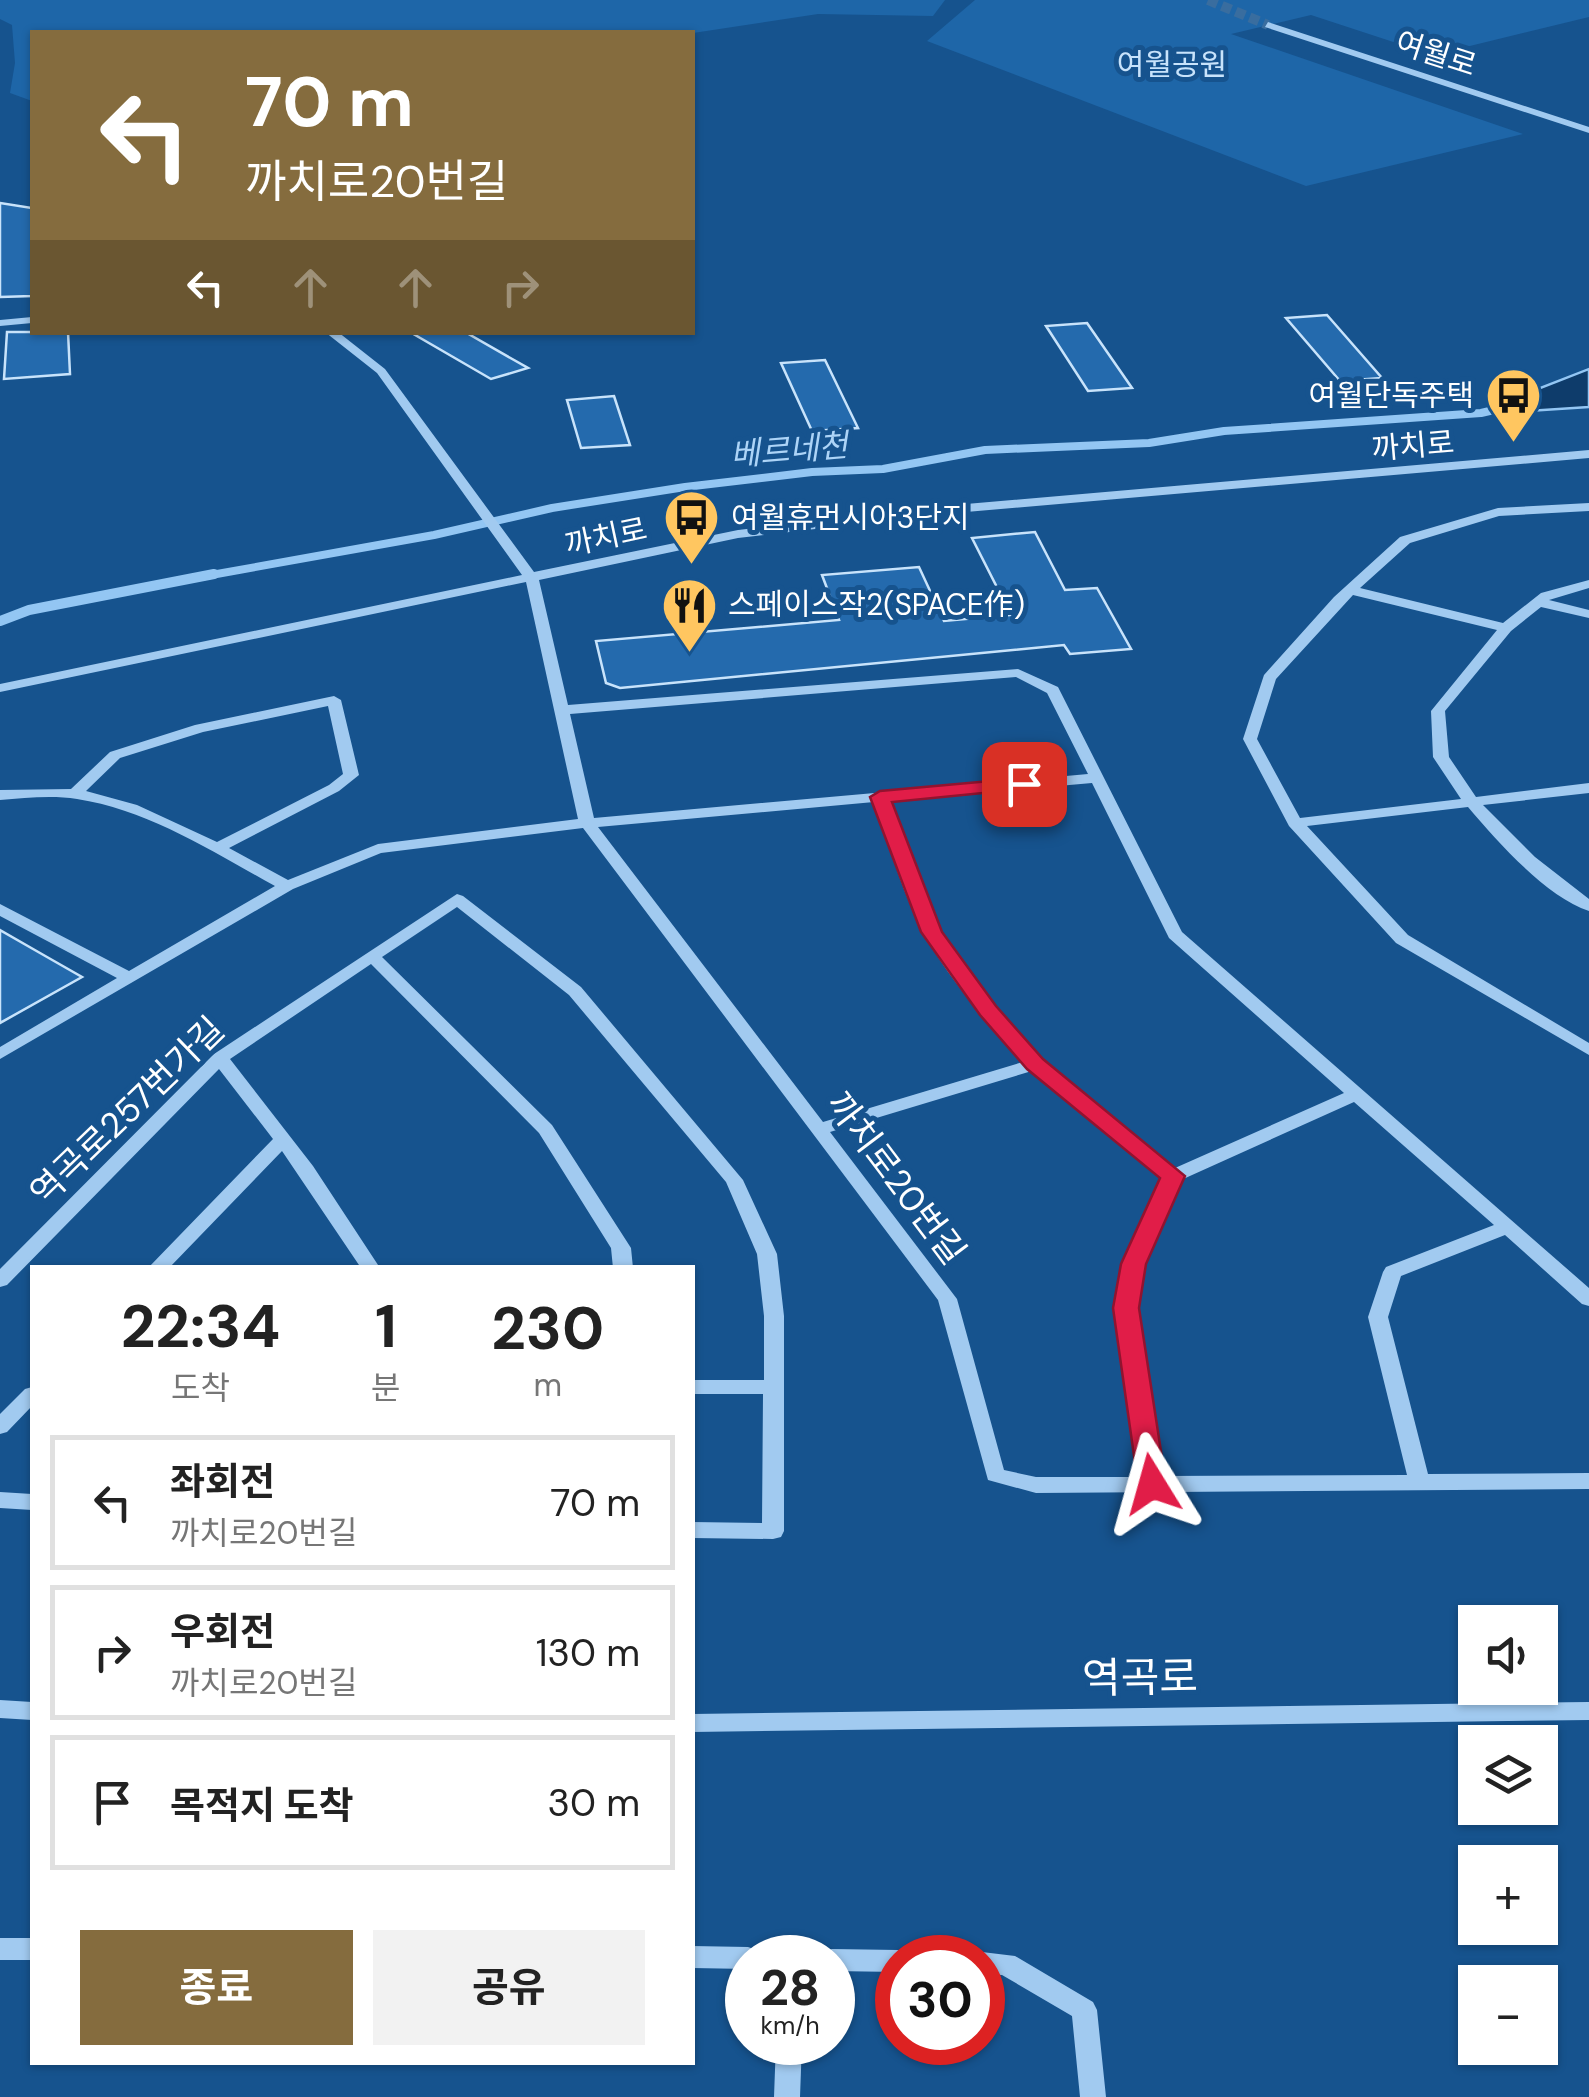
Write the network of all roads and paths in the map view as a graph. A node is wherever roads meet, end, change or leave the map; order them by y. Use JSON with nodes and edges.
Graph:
{"nodes":[{"id":1,"x":1268,"y":25,"type":"tunnel mouth"},
{"id":2,"x":1589,"y":130,"type":"edge"},
{"id":3,"x":30,"y":320,"type":"edge"},
{"id":4,"x":0,"y":323,"type":"edge"},
{"id":5,"x":334,"y":335,"type":"edge"},
{"id":6,"x":1589,"y":454,"type":"edge"},
{"id":7,"x":1589,"y":507,"type":"edge"},
{"id":8,"x":532,"y":579,"type":"junction"},
{"id":9,"x":1589,"y":584,"type":"edge"},
{"id":10,"x":1350,"y":590,"type":"junction"},
{"id":11,"x":1539,"y":602,"type":"junction"},
{"id":12,"x":1589,"y":614,"type":"edge"},
{"id":13,"x":1506,"y":628,"type":"junction"},
{"id":14,"x":0,"y":688,"type":"edge"},
{"id":15,"x":561,"y":710,"type":"junction"},
{"id":16,"x":1097,"y":778,"type":"junction"},
{"id":17,"x":1589,"y":788,"type":"edge"},
{"id":18,"x":74,"y":794,"type":"junction"},
{"id":19,"x":0,"y":795,"type":"edge"},
{"id":20,"x":880,"y":797,"type":"junction"},
{"id":21,"x":1474,"y":802,"type":"junction"},
{"id":22,"x":1295,"y":822,"type":"junction"},
{"id":23,"x":587,"y":823,"type":"junction"},
{"id":24,"x":217,"y":848,"type":"junction"},
{"id":25,"x":288,"y":886,"type":"junction"},
{"id":26,"x":1589,"y":906,"type":"edge"},
{"id":27,"x":0,"y":909,"type":"edge"},
{"id":28,"x":372,"y":956,"type":"junction"},
{"id":29,"x":129,"y":978,"type":"junction"},
{"id":30,"x":1589,"y":1050,"type":"edge"},
{"id":31,"x":0,"y":1054,"type":"edge"},
{"id":32,"x":220,"y":1058,"type":"junction"},
{"id":33,"x":1035,"y":1064,"type":"junction"},
{"id":34,"x":1358,"y":1094,"type":"junction"},
{"id":35,"x":818,"y":1130,"type":"junction"},
{"id":36,"x":282,"y":1140,"type":"junction"},
{"id":37,"x":1173,"y":1176,"type":"junction"},
{"id":38,"x":1507,"y":1227,"type":"junction"},
{"id":39,"x":160,"y":1265,"type":"edge"},
{"id":40,"x":368,"y":1265,"type":"edge"},
{"id":41,"x":623,"y":1265,"type":"edge"},
{"id":42,"x":0,"y":1280,"type":"edge"},
{"id":43,"x":1589,"y":1299,"type":"edge"},
{"id":44,"x":695,"y":1386,"type":"edge"},
{"id":45,"x":774,"y":1387,"type":"junction"},
{"id":46,"x":30,"y":1396,"type":"edge"},
{"id":47,"x":0,"y":1427,"type":"edge"},
{"id":48,"x":1589,"y":1481,"type":"edge"},
{"id":49,"x":1419,"y":1482,"type":"junction"},
{"id":50,"x":1152,"y":1484,"type":"junction"},
{"id":51,"x":0,"y":1500,"type":"edge"},
{"id":52,"x":30,"y":1502,"type":"edge"},
{"id":53,"x":695,"y":1530,"type":"edge"},
{"id":54,"x":0,"y":1709,"type":"edge"},
{"id":55,"x":1589,"y":1710,"type":"edge"},
{"id":56,"x":30,"y":1711,"type":"edge"},
{"id":57,"x":695,"y":1724,"type":"edge"},
{"id":58,"x":0,"y":1948,"type":"edge"},
{"id":59,"x":30,"y":1949,"type":"edge"},
{"id":60,"x":695,"y":1957,"type":"edge"},
{"id":61,"x":725,"y":1958,"type":"edge"},
{"id":62,"x":1005,"y":1964,"type":"edge"},
{"id":63,"x":788,"y":2065,"type":"edge"},
{"id":64,"x":786,"y":2097,"type":"edge"},
{"id":65,"x":1093,"y":2097,"type":"edge"}],
"edges":[{"from":1,"to":2,"type":"street","name":"여월로"},
{"from":3,"to":4,"type":"street"},
{"from":5,"to":8,"type":"street"},
{"from":6,"to":8,"type":"street","name":"까치로"},
{"from":7,"to":10,"type":"street"},
{"from":8,"to":14,"type":"street","name":"까치로"},
{"from":8,"to":15,"type":"street","name":"까치로20번길"},
{"from":9,"to":11,"type":"street"},
{"from":10,"to":13,"type":"street"},
{"from":10,"to":22,"type":"street"},
{"from":11,"to":12,"type":"street"},
{"from":11,"to":13,"type":"street"},
{"from":13,"to":21,"type":"street"},
{"from":15,"to":16,"type":"street"},
{"from":15,"to":23,"type":"street","name":"까치로20번길"},
{"from":16,"to":20,"type":"street"},
{"from":16,"to":34,"type":"street"},
{"from":17,"to":21,"type":"street"},
{"from":18,"to":19,"type":"street"},
{"from":18,"to":24,"type":"street"},
{"from":18,"to":24,"type":"street"},
{"from":20,"to":23,"type":"street"},
{"from":20,"to":33,"type":"street"},
{"from":21,"to":22,"type":"street"},
{"from":21,"to":26,"type":"street"},
{"from":22,"to":30,"type":"street"},
{"from":23,"to":25,"type":"street"},
{"from":23,"to":35,"type":"street","name":"까치로20번길"},
{"from":24,"to":25,"type":"street"},
{"from":25,"to":29,"type":"street"},
{"from":27,"to":29,"type":"street"},
{"from":28,"to":32,"type":"street","name":"역곡로257번가길"},
{"from":28,"to":41,"type":"street"},
{"from":28,"to":45,"type":"street","name":"역곡로257번가길"},
{"from":29,"to":31,"type":"street"},
{"from":32,"to":36,"type":"street"},
{"from":32,"to":42,"type":"street","name":"역곡로257번가길"},
{"from":33,"to":35,"type":"street"},
{"from":33,"to":37,"type":"street"},
{"from":34,"to":37,"type":"street"},
{"from":34,"to":38,"type":"street"},
{"from":35,"to":50,"type":"street","name":"까치로20번길"},
{"from":36,"to":39,"type":"street"},
{"from":36,"to":40,"type":"street"},
{"from":37,"to":50,"type":"street"},
{"from":38,"to":43,"type":"street"},
{"from":38,"to":49,"type":"street"},
{"from":44,"to":45,"type":"street"},
{"from":45,"to":53,"type":"street"},
{"from":46,"to":47,"type":"street"},
{"from":48,"to":49,"type":"street","name":"까치로20번길"},
{"from":49,"to":50,"type":"street","name":"까치로20번길"},
{"from":51,"to":52,"type":"street"},
{"from":54,"to":56,"type":"street"},
{"from":55,"to":57,"type":"street","name":"역곡로"},
{"from":58,"to":59,"type":"street"},
{"from":60,"to":61,"type":"street"},
{"from":62,"to":65,"type":"street"},
{"from":63,"to":64,"type":"street"}]}
